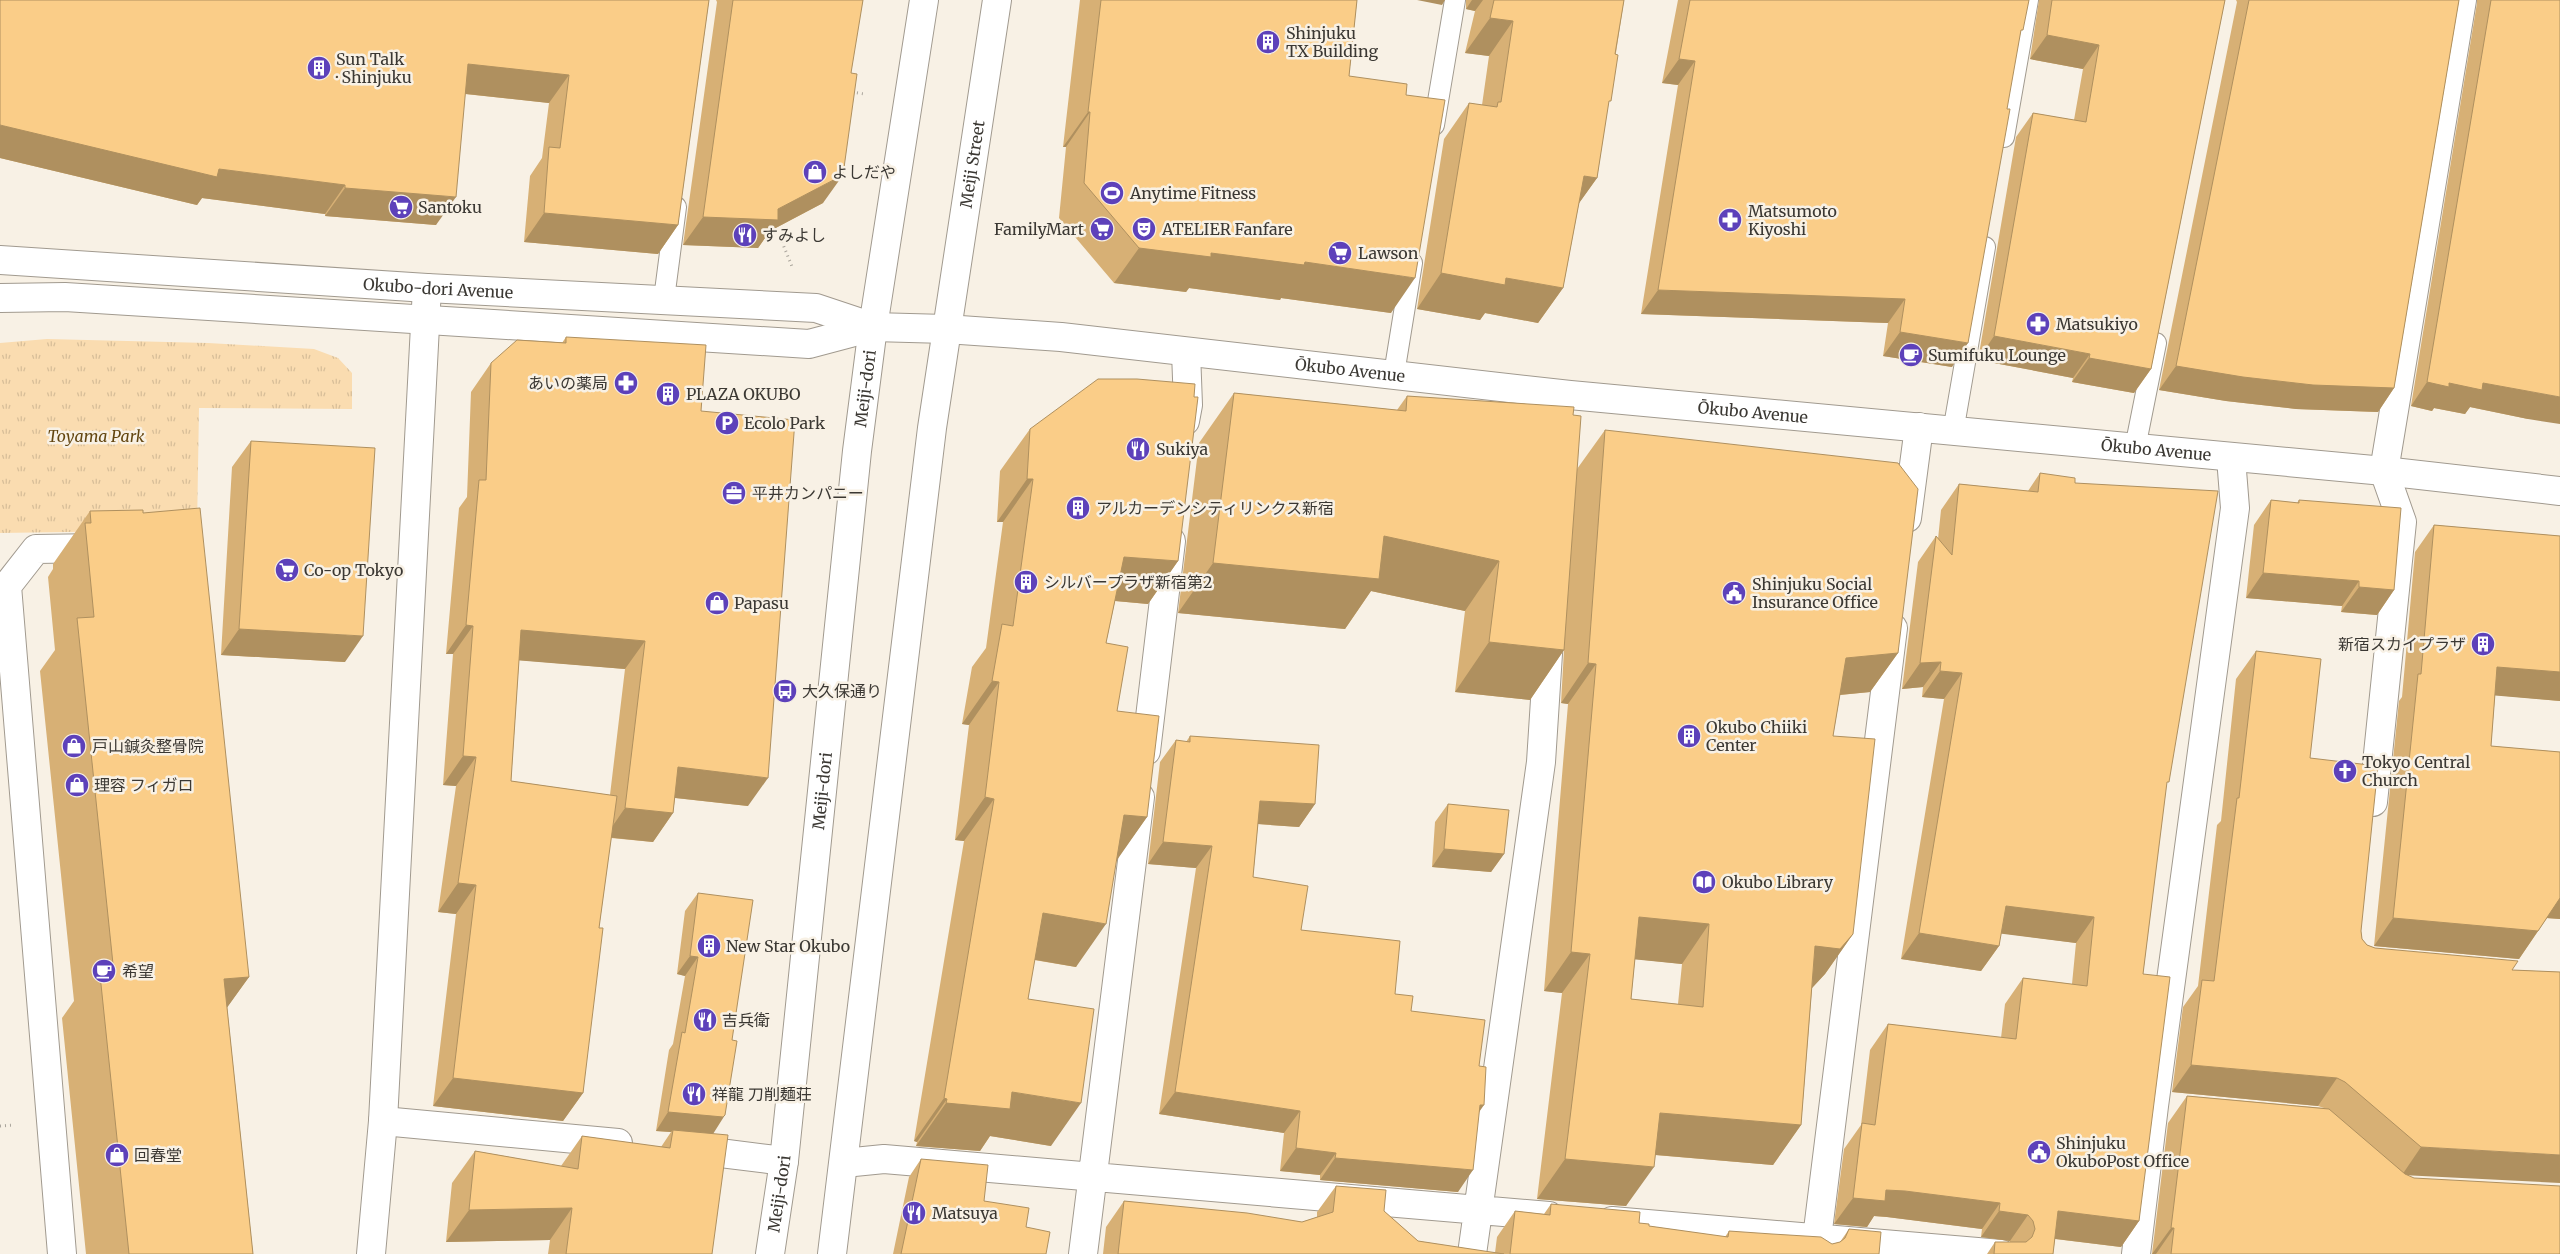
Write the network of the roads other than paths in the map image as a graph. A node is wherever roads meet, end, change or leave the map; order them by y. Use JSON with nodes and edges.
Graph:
{"nodes":[{"id":1,"x":924,"y":0,"type":"edge"},
{"id":2,"x":997,"y":0,"type":"edge"},
{"id":3,"x":1455,"y":0,"type":"edge"},
{"id":4,"x":2028,"y":0,"type":"edge"},
{"id":5,"x":2462,"y":0,"type":"edge"},
{"id":6,"x":1431,"y":144,"type":"edge"},
{"id":7,"x":2001,"y":157,"type":"edge"},
{"id":8,"x":679,"y":186,"type":"edge"},
{"id":9,"x":1989,"y":225,"type":"edge"},
{"id":10,"x":1415,"y":240,"type":"edge"},
{"id":11,"x":0,"y":260,"type":"edge"},
{"id":12,"x":426,"y":288,"type":"junction"},
{"id":13,"x":0,"y":298,"type":"edge"},
{"id":14,"x":664,"y":299,"type":"junction"},
{"id":15,"x":426,"y":321,"type":"junction"},
{"id":16,"x":2160,"y":321,"type":"edge"},
{"id":17,"x":874,"y":327,"type":"junction"},
{"id":18,"x":946,"y":329,"type":"junction"},
{"id":19,"x":1186,"y":352,"type":"junction"},
{"id":20,"x":1394,"y":374,"type":"junction"},
{"id":21,"x":1570,"y":395,"type":"junction"},
{"id":22,"x":1566,"y":424,"type":"edge"},
{"id":23,"x":1920,"y":427,"type":"junction"},
{"id":24,"x":1954,"y":432,"type":"junction"},
{"id":25,"x":1183,"y":444,"type":"edge"},
{"id":26,"x":2135,"y":448,"type":"junction"},
{"id":27,"x":2231,"y":458,"type":"junction"},
{"id":28,"x":2384,"y":471,"type":"junction"},
{"id":29,"x":2560,"y":491,"type":"edge"},
{"id":30,"x":1174,"y":513,"type":"edge"},
{"id":31,"x":1903,"y":545,"type":"edge"},
{"id":32,"x":124,"y":547,"type":"edge"},
{"id":33,"x":1896,"y":604,"type":"edge"},
{"id":34,"x":1551,"y":613,"type":"edge"},
{"id":35,"x":2371,"y":824,"type":"edge"},
{"id":36,"x":2154,"y":1106,"type":"junction"},
{"id":37,"x":2182,"y":1108,"type":"dead end"},
{"id":38,"x":383,"y":1121,"type":"junction"},
{"id":39,"x":784,"y":1161,"type":"junction"},
{"id":40,"x":844,"y":1163,"type":"junction"},
{"id":41,"x":1094,"y":1177,"type":"junction"},
{"id":42,"x":1479,"y":1210,"type":"junction"},
{"id":43,"x":1816,"y":1246,"type":"edge"},
{"id":44,"x":62,"y":1254,"type":"edge"},
{"id":45,"x":371,"y":1254,"type":"edge"},
{"id":46,"x":770,"y":1254,"type":"edge"},
{"id":47,"x":832,"y":1254,"type":"edge"},
{"id":48,"x":1083,"y":1254,"type":"edge"},
{"id":49,"x":1472,"y":1254,"type":"edge"},
{"id":50,"x":2002,"y":1254,"type":"edge"},
{"id":51,"x":2136,"y":1254,"type":"edge"}],
"edges":[{"from":1,"to":17,"type":"street"},
{"from":2,"to":18,"type":"street","name":"Meiji Street"},
{"from":3,"to":6,"type":"lane"},
{"from":4,"to":7,"type":"lane"},
{"from":5,"to":28,"type":"street"},
{"from":8,"to":14,"type":"lane"},
{"from":9,"to":24,"type":"lane"},
{"from":10,"to":20,"type":"lane"},
{"from":11,"to":12,"type":"street","name":"Okubo-dori Avenue"},
{"from":12,"to":14,"type":"street","name":"Okubo-dori Avenue"},
{"from":12,"to":15,"type":"street"},
{"from":13,"to":15,"type":"street","name":"Okubo-dori Avenue"},
{"from":14,"to":17,"type":"street","name":"Okubo-dori Avenue"},
{"from":15,"to":17,"type":"street","name":"Okubo-dori Avenue"},
{"from":15,"to":38,"type":"street"},
{"from":16,"to":26,"type":"lane"},
{"from":17,"to":18,"type":"street","name":"Okubo-dori Avenue"},
{"from":17,"to":39,"type":"street","name":"Meiji-dori"},
{"from":18,"to":19,"type":"street","name":"Ōkubo Avenue"},
{"from":18,"to":40,"type":"street"},
{"from":19,"to":20,"type":"street","name":"Ōkubo Avenue"},
{"from":19,"to":25,"type":"street"},
{"from":20,"to":21,"type":"street","name":"Ōkubo Avenue"},
{"from":21,"to":22,"type":"street"},
{"from":21,"to":23,"type":"street","name":"Ōkubo Avenue"},
{"from":23,"to":24,"type":"street","name":"Ōkubo Avenue"},
{"from":23,"to":31,"type":"street"},
{"from":24,"to":26,"type":"street","name":"Ōkubo Avenue"},
{"from":26,"to":27,"type":"street","name":"Ōkubo Avenue"},
{"from":27,"to":28,"type":"street","name":"Ōkubo Avenue"},
{"from":27,"to":36,"type":"street"},
{"from":28,"to":29,"type":"street","name":"Ōkubo Avenue"},
{"from":28,"to":35,"type":"street"},
{"from":30,"to":41,"type":"street"},
{"from":32,"to":44,"type":"street"},
{"from":33,"to":43,"type":"street"},
{"from":34,"to":42,"type":"street"},
{"from":36,"to":37,"type":"street"},
{"from":36,"to":51,"type":"street"},
{"from":38,"to":39,"type":"street"},
{"from":38,"to":45,"type":"street"},
{"from":39,"to":46,"type":"street","name":"Meiji-dori"},
{"from":40,"to":41,"type":"street"},
{"from":40,"to":47,"type":"street"},
{"from":41,"to":42,"type":"street"},
{"from":41,"to":48,"type":"street"},
{"from":42,"to":43,"type":"street"},
{"from":42,"to":49,"type":"street"},
{"from":43,"to":50,"type":"street"}]}
